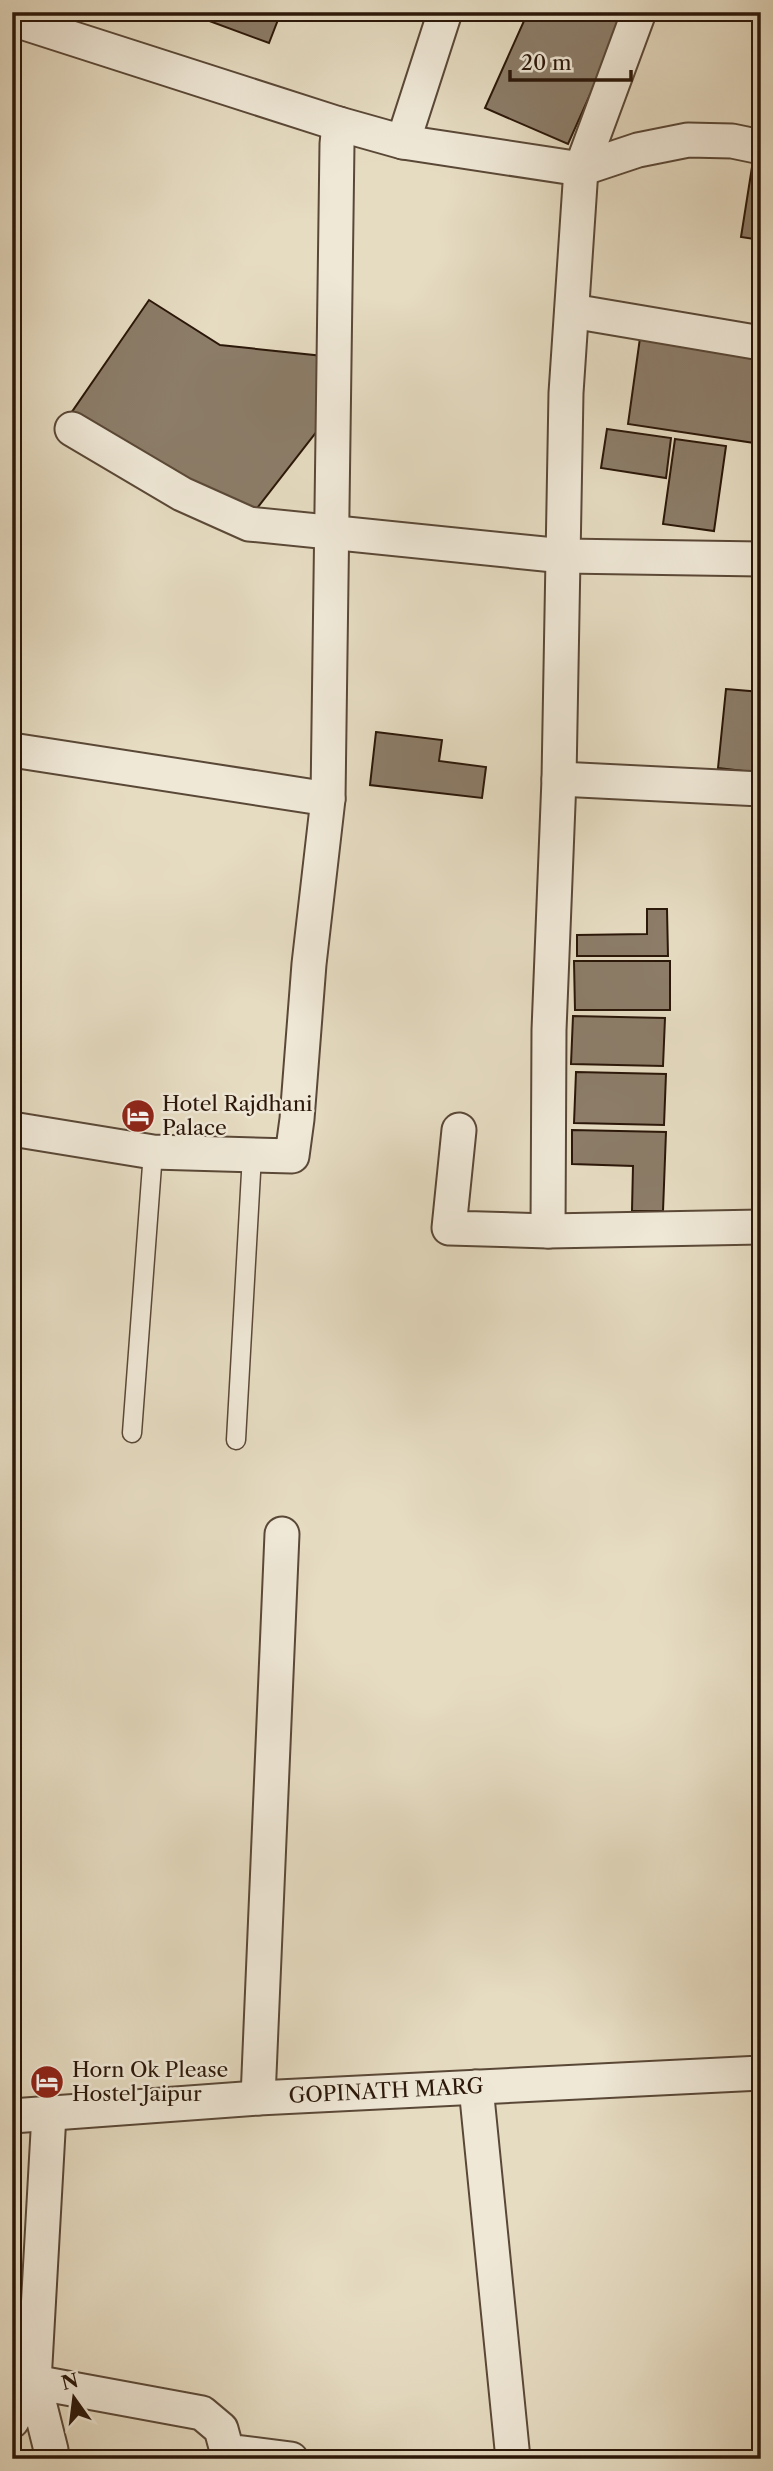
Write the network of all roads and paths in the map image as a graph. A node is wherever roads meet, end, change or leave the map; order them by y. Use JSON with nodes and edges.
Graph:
{"nodes":[{"id":1,"x":445,"y":12,"type":"edge"},
{"id":2,"x":639,"y":12,"type":"edge"},
{"id":3,"x":12,"y":19,"type":"edge"},
{"id":4,"x":339,"y":124,"type":"junction"},
{"id":5,"x":403,"y":142,"type":"junction"},
{"id":6,"x":761,"y":147,"type":"edge"},
{"id":7,"x":581,"y":169,"type":"junction"},
{"id":8,"x":572,"y":311,"type":"junction"},
{"id":9,"x":761,"y":344,"type":"edge"},
{"id":10,"x":72,"y":429,"type":"dead end"},
{"id":11,"x":331,"y":533,"type":"junction"},
{"id":12,"x":564,"y":556,"type":"junction"},
{"id":13,"x":761,"y":559,"type":"edge"},
{"id":14,"x":12,"y":750,"type":"edge"},
{"id":15,"x":559,"y":779,"type":"junction"},
{"id":16,"x":761,"y":789,"type":"edge"},
{"id":17,"x":328,"y":799,"type":"junction"},
{"id":18,"x":12,"y":1129,"type":"edge"},
{"id":19,"x":459,"y":1130,"type":"dead end"},
{"id":20,"x":153,"y":1152,"type":"junction"},
{"id":21,"x":252,"y":1155,"type":"junction"},
{"id":22,"x":761,"y":1227,"type":"edge"},
{"id":23,"x":548,"y":1231,"type":"junction"},
{"id":24,"x":132,"y":1433,"type":"dead end"},
{"id":25,"x":236,"y":1440,"type":"dead end"},
{"id":26,"x":282,"y":1534,"type":"dead end"},
{"id":27,"x":761,"y":2073,"type":"edge"},
{"id":28,"x":476,"y":2087,"type":"junction"},
{"id":29,"x":258,"y":2098,"type":"junction"},
{"id":30,"x":49,"y":2114,"type":"junction"},
{"id":31,"x":12,"y":2116,"type":"edge"},
{"id":32,"x":24,"y":2331,"type":"edge"},
{"id":33,"x":23,"y":2382,"type":"edge"},
{"id":34,"x":12,"y":2421,"type":"edge"},
{"id":35,"x":51,"y":2459,"type":"edge"},
{"id":36,"x":291,"y":2459,"type":"edge"},
{"id":37,"x":513,"y":2459,"type":"edge"}],
"edges":[{"from":1,"to":5,"type":"street"},
{"from":2,"to":7,"type":"street"},
{"from":3,"to":4,"type":"street"},
{"from":4,"to":5,"type":"street"},
{"from":4,"to":11,"type":"street"},
{"from":5,"to":7,"type":"street"},
{"from":6,"to":7,"type":"street"},
{"from":7,"to":8,"type":"street"},
{"from":8,"to":9,"type":"street"},
{"from":8,"to":12,"type":"street"},
{"from":10,"to":11,"type":"street"},
{"from":11,"to":12,"type":"street"},
{"from":11,"to":17,"type":"street"},
{"from":12,"to":13,"type":"street"},
{"from":12,"to":15,"type":"street"},
{"from":14,"to":17,"type":"street"},
{"from":15,"to":16,"type":"street"},
{"from":15,"to":23,"type":"street"},
{"from":17,"to":21,"type":"street"},
{"from":18,"to":20,"type":"street"},
{"from":19,"to":23,"type":"street"},
{"from":20,"to":21,"type":"street"},
{"from":20,"to":24,"type":"lane"},
{"from":21,"to":25,"type":"lane"},
{"from":22,"to":23,"type":"street"},
{"from":26,"to":29,"type":"street"},
{"from":27,"to":28,"type":"street","name":"GOPINATH MARG"},
{"from":28,"to":29,"type":"street","name":"GOPINATH MARG"},
{"from":28,"to":37,"type":"street"},
{"from":29,"to":30,"type":"street","name":"GOPINATH MARG"},
{"from":30,"to":31,"type":"street","name":"GOPINATH MARG"},
{"from":30,"to":32,"type":"street"},
{"from":32,"to":33,"type":"street"},
{"from":33,"to":34,"type":"street"},
{"from":33,"to":35,"type":"street"},
{"from":33,"to":36,"type":"street"}]}
